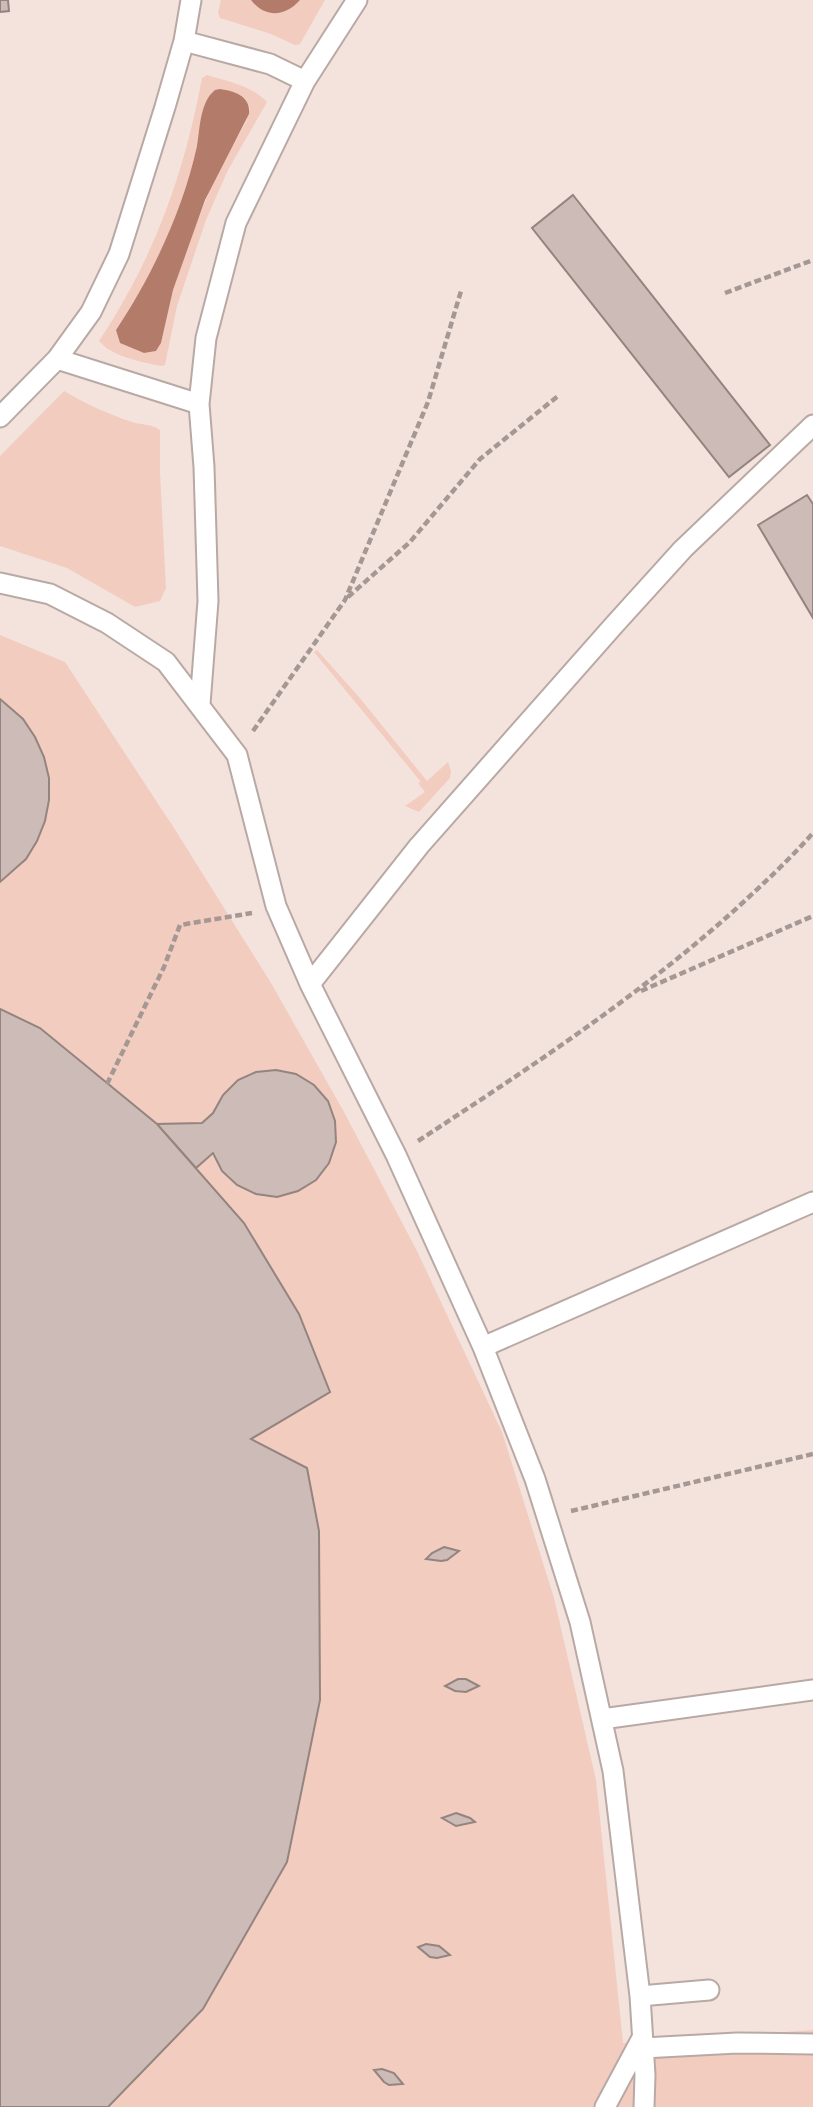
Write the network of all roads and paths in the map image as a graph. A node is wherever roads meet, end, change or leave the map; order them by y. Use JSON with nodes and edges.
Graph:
{"nodes":[{"id":1,"x":191,"y":0,"type":"edge"},
{"id":2,"x":357,"y":0,"type":"edge"},
{"id":3,"x":184,"y":41,"type":"junction"},
{"id":4,"x":305,"y":81,"type":"junction"},
{"id":5,"x":813,"y":260,"type":"edge"},
{"id":6,"x":461,"y":291,"type":"dead end"},
{"id":7,"x":725,"y":293,"type":"dead end"},
{"id":8,"x":57,"y":359,"type":"junction"},
{"id":9,"x":558,"y":396,"type":"dead end"},
{"id":10,"x":199,"y":404,"type":"junction"},
{"id":11,"x":0,"y":418,"type":"edge"},
{"id":12,"x":813,"y":425,"type":"edge"},
{"id":13,"x":0,"y":583,"type":"edge"},
{"id":14,"x":345,"y":600,"type":"junction"},
{"id":15,"x":200,"y":704,"type":"junction"},
{"id":16,"x":237,"y":755,"type":"junction"},
{"id":17,"x":813,"y":833,"type":"edge"},
{"id":18,"x":276,"y":906,"type":"junction"},
{"id":19,"x":813,"y":916,"type":"edge"},
{"id":20,"x":310,"y":984,"type":"junction"},
{"id":21,"x":634,"y":994,"type":"junction"},
{"id":22,"x":107,"y":1084,"type":"dead end"},
{"id":23,"x":397,"y":1155,"type":"junction"},
{"id":24,"x":813,"y":1202,"type":"edge"},
{"id":25,"x":483,"y":1347,"type":"junction"},
{"id":26,"x":813,"y":1454,"type":"edge"},
{"id":27,"x":546,"y":1517,"type":"junction"},
{"id":28,"x":813,"y":1690,"type":"edge"},
{"id":29,"x":602,"y":1719,"type":"junction"},
{"id":30,"x":709,"y":1990,"type":"dead end"},
{"id":31,"x":640,"y":1996,"type":"junction"},
{"id":32,"x":643,"y":2042,"type":"junction"},
{"id":33,"x":813,"y":2045,"type":"edge"},
{"id":34,"x":606,"y":2107,"type":"edge"},
{"id":35,"x":644,"y":2107,"type":"edge"}],
"edges":[{"from":1,"to":3,"type":"lane"},
{"from":2,"to":4,"type":"lane"},
{"from":3,"to":4,"type":"lane"},
{"from":3,"to":8,"type":"lane"},
{"from":4,"to":10,"type":"lane"},
{"from":5,"to":7,"type":"path"},
{"from":6,"to":14,"type":"path"},
{"from":8,"to":10,"type":"lane"},
{"from":8,"to":11,"type":"lane"},
{"from":9,"to":14,"type":"path"},
{"from":10,"to":15,"type":"lane"},
{"from":12,"to":20,"type":"lane"},
{"from":13,"to":15,"type":"lane"},
{"from":14,"to":16,"type":"path"},
{"from":15,"to":16,"type":"lane"},
{"from":16,"to":18,"type":"lane"},
{"from":17,"to":21,"type":"path"},
{"from":18,"to":20,"type":"lane"},
{"from":18,"to":22,"type":"path"},
{"from":19,"to":21,"type":"path"},
{"from":20,"to":23,"type":"lane"},
{"from":21,"to":23,"type":"path"},
{"from":23,"to":25,"type":"lane"},
{"from":24,"to":25,"type":"lane"},
{"from":25,"to":27,"type":"lane"},
{"from":26,"to":27,"type":"path"},
{"from":27,"to":29,"type":"lane"},
{"from":28,"to":29,"type":"lane"},
{"from":29,"to":31,"type":"lane"},
{"from":30,"to":31,"type":"lane"},
{"from":31,"to":32,"type":"lane"},
{"from":32,"to":33,"type":"lane"},
{"from":32,"to":34,"type":"lane"},
{"from":32,"to":35,"type":"lane"}]}
